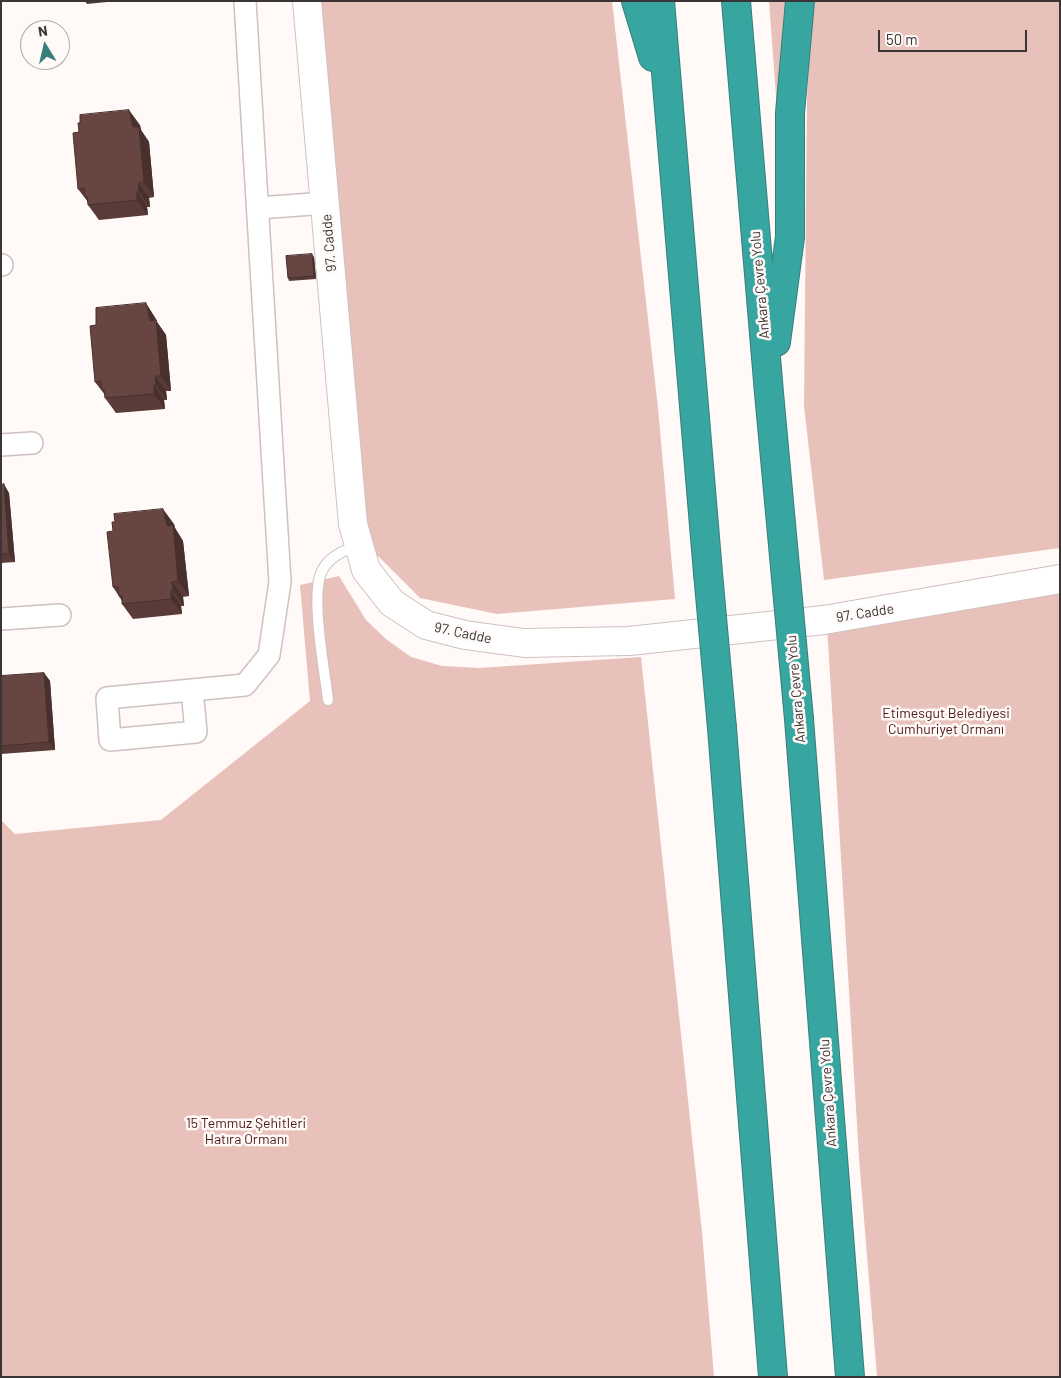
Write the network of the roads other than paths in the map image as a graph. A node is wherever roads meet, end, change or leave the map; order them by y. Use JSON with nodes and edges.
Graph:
{"nodes":[{"id":1,"x":245,"y":1,"type":"edge"},
{"id":2,"x":307,"y":1,"type":"edge"},
{"id":3,"x":636,"y":1,"type":"edge"},
{"id":4,"x":660,"y":1,"type":"edge"},
{"id":5,"x":736,"y":1,"type":"edge"},
{"id":6,"x":800,"y":1,"type":"edge"},
{"id":7,"x":668,"y":105,"type":"junction"},
{"id":8,"x":326,"y":203,"type":"junction"},
{"id":9,"x":258,"y":208,"type":"junction"},
{"id":10,"x":769,"y":393,"type":"junction"},
{"id":11,"x":32,"y":443,"type":"dead end"},
{"id":12,"x":1,"y":445,"type":"edge"},
{"id":13,"x":359,"y":546,"type":"junction"},
{"id":14,"x":1060,"y":579,"type":"edge"},
{"id":15,"x":60,"y":614,"type":"dead end"},
{"id":16,"x":1,"y":619,"type":"edge"},
{"id":17,"x":192,"y":690,"type":"dead end"},
{"id":18,"x":328,"y":700,"type":"dead end"},
{"id":19,"x":773,"y":1377,"type":"edge"},
{"id":20,"x":850,"y":1377,"type":"edge"}],
"edges":[{"from":1,"to":9,"type":"street"},
{"from":2,"to":8,"type":"street","name":"97. Cadde"},
{"from":3,"to":7,"type":"highway"},
{"from":4,"to":7,"type":"highway"},
{"from":5,"to":10,"type":"highway","name":"Ankara Çevre Yolu"},
{"from":6,"to":10,"type":"highway"},
{"from":7,"to":19,"type":"highway","bridge":true},
{"from":8,"to":9,"type":"street"},
{"from":8,"to":13,"type":"street","name":"97. Cadde"},
{"from":9,"to":17,"type":"street"},
{"from":10,"to":20,"type":"highway","name":"Ankara Çevre Yolu","bridge":true},
{"from":11,"to":12,"type":"street"},
{"from":13,"to":14,"type":"street","name":"97. Cadde"},
{"from":13,"to":18,"type":"lane"},
{"from":15,"to":16,"type":"street"}]}
